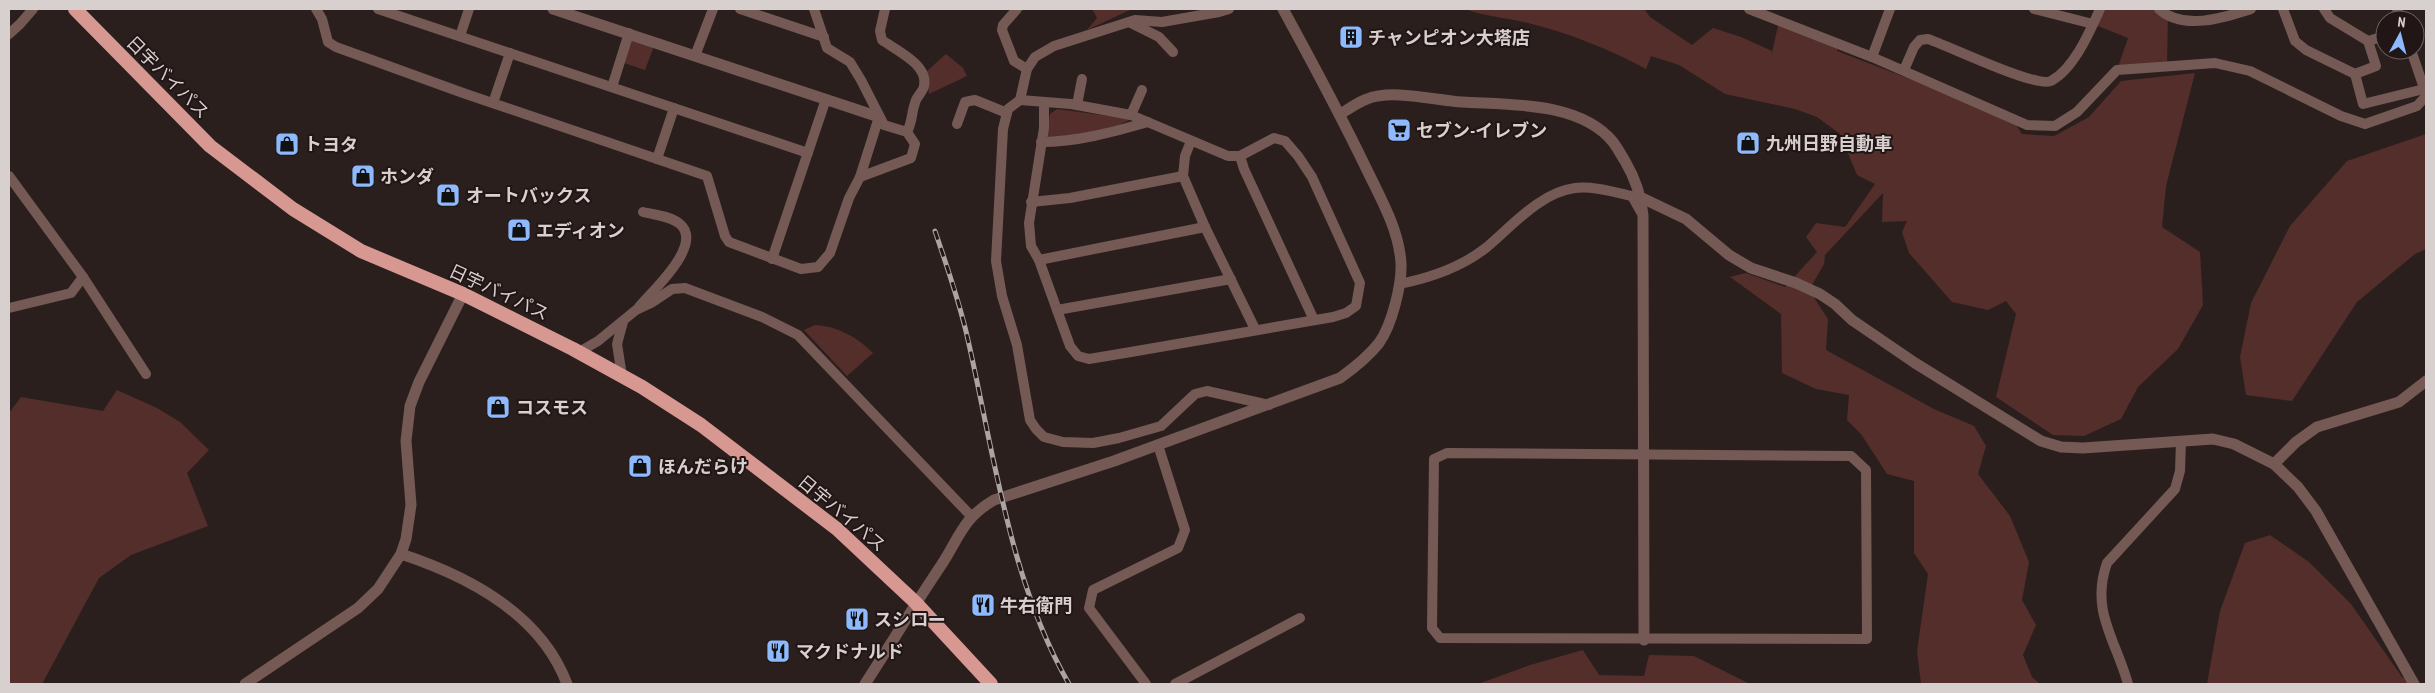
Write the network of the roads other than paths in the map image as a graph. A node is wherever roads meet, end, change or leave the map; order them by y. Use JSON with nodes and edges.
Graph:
{"nodes":[{"id":1,"x":33,"y":9,"type":"edge"},
{"id":2,"x":75,"y":9,"type":"edge"},
{"id":3,"x":316,"y":9,"type":"edge"},
{"id":4,"x":378,"y":9,"type":"edge"},
{"id":5,"x":469,"y":9,"type":"edge"},
{"id":6,"x":553,"y":9,"type":"edge"},
{"id":7,"x":713,"y":9,"type":"edge"},
{"id":8,"x":740,"y":9,"type":"edge"},
{"id":9,"x":814,"y":9,"type":"edge"},
{"id":10,"x":885,"y":9,"type":"edge"},
{"id":11,"x":1017,"y":9,"type":"edge"},
{"id":12,"x":1229,"y":9,"type":"edge"},
{"id":13,"x":1283,"y":9,"type":"edge"},
{"id":14,"x":1749,"y":9,"type":"edge"},
{"id":15,"x":1890,"y":9,"type":"edge"},
{"id":16,"x":2034,"y":9,"type":"edge"},
{"id":17,"x":2100,"y":9,"type":"edge"},
{"id":18,"x":2159,"y":9,"type":"edge"},
{"id":19,"x":2251,"y":9,"type":"edge"},
{"id":20,"x":2283,"y":9,"type":"edge"},
{"id":21,"x":2324,"y":9,"type":"edge"},
{"id":22,"x":1127,"y":22,"type":"junction"},
{"id":23,"x":2093,"y":24,"type":"junction"},
{"id":24,"x":629,"y":33,"type":"junction"},
{"id":25,"x":9,"y":34,"type":"edge"},
{"id":26,"x":460,"y":36,"type":"junction"},
{"id":27,"x":824,"y":37,"type":"junction"},
{"id":28,"x":2375,"y":39,"type":"edge"},
{"id":29,"x":2368,"y":41,"type":"junction"},
{"id":30,"x":1173,"y":52,"type":"dead end"},
{"id":31,"x":510,"y":53,"type":"junction"},
{"id":32,"x":695,"y":56,"type":"junction"},
{"id":33,"x":1872,"y":57,"type":"junction"},
{"id":34,"x":2415,"y":60,"type":"edge"},
{"id":35,"x":1027,"y":69,"type":"junction"},
{"id":36,"x":1904,"y":70,"type":"junction"},
{"id":37,"x":2355,"y":74,"type":"junction"},
{"id":38,"x":1082,"y":78,"type":"dead end"},
{"id":39,"x":612,"y":87,"type":"junction"},
{"id":40,"x":1142,"y":90,"type":"dead end"},
{"id":41,"x":2425,"y":93,"type":"edge"},
{"id":42,"x":826,"y":99,"type":"junction"},
{"id":43,"x":1020,"y":100,"type":"junction"},
{"id":44,"x":492,"y":103,"type":"junction"},
{"id":45,"x":1044,"y":103,"type":"junction"},
{"id":46,"x":1077,"y":105,"type":"junction"},
{"id":47,"x":674,"y":108,"type":"junction"},
{"id":48,"x":1007,"y":113,"type":"junction"},
{"id":49,"x":1340,"y":114,"type":"junction"},
{"id":50,"x":1131,"y":115,"type":"junction"},
{"id":51,"x":879,"y":118,"type":"junction"},
{"id":52,"x":1148,"y":122,"type":"junction"},
{"id":53,"x":957,"y":124,"type":"dead end"},
{"id":54,"x":906,"y":132,"type":"junction"},
{"id":55,"x":1191,"y":141,"type":"junction"},
{"id":56,"x":1041,"y":142,"type":"junction"},
{"id":57,"x":808,"y":153,"type":"junction"},
{"id":58,"x":1240,"y":156,"type":"junction"},
{"id":59,"x":656,"y":159,"type":"junction"},
{"id":60,"x":9,"y":176,"type":"edge"},
{"id":61,"x":1183,"y":176,"type":"junction"},
{"id":62,"x":860,"y":177,"type":"junction"},
{"id":63,"x":1642,"y":198,"type":"junction"},
{"id":64,"x":1031,"y":202,"type":"junction"},
{"id":65,"x":644,"y":212,"type":"dead end"},
{"id":66,"x":1643,"y":215,"type":"junction"},
{"id":67,"x":1205,"y":227,"type":"junction"},
{"id":68,"x":772,"y":259,"type":"junction"},
{"id":69,"x":1040,"y":260,"type":"junction"},
{"id":70,"x":84,"y":277,"type":"junction"},
{"id":71,"x":1231,"y":279,"type":"junction"},
{"id":72,"x":1399,"y":284,"type":"junction"},
{"id":73,"x":463,"y":294,"type":"junction"},
{"id":74,"x":9,"y":308,"type":"edge"},
{"id":75,"x":636,"y":310,"type":"junction"},
{"id":76,"x":1057,"y":310,"type":"junction"},
{"id":77,"x":1314,"y":320,"type":"junction"},
{"id":78,"x":624,"y":321,"type":"junction"},
{"id":79,"x":1255,"y":329,"type":"junction"},
{"id":80,"x":579,"y":352,"type":"junction"},
{"id":81,"x":146,"y":374,"type":"dead end"},
{"id":82,"x":622,"y":376,"type":"junction"},
{"id":83,"x":2426,"y":381,"type":"edge"},
{"id":84,"x":1269,"y":405,"type":"junction"},
{"id":85,"x":2182,"y":441,"type":"junction"},
{"id":86,"x":1158,"y":445,"type":"junction"},
{"id":87,"x":1644,"y":455,"type":"junction"},
{"id":88,"x":2274,"y":464,"type":"junction"},
{"id":89,"x":972,"y":517,"type":"junction"},
{"id":90,"x":401,"y":554,"type":"junction"},
{"id":91,"x":915,"y":602,"type":"junction"},
{"id":92,"x":1300,"y":618,"type":"dead end"},
{"id":93,"x":1644,"y":640,"type":"junction"},
{"id":94,"x":245,"y":684,"type":"edge"},
{"id":95,"x":568,"y":684,"type":"edge"},
{"id":96,"x":865,"y":684,"type":"edge"},
{"id":97,"x":991,"y":684,"type":"edge"},
{"id":98,"x":1146,"y":684,"type":"edge"},
{"id":99,"x":1175,"y":684,"type":"edge"},
{"id":100,"x":2128,"y":684,"type":"edge"},
{"id":101,"x":2414,"y":684,"type":"edge"}],
"edges":[{"from":1,"to":25,"type":"street"},
{"from":2,"to":73,"type":"highway","name":"日宇バイパス"},
{"from":3,"to":44,"type":"street"},
{"from":4,"to":26,"type":"street"},
{"from":5,"to":26,"type":"street"},
{"from":6,"to":24,"type":"street"},
{"from":7,"to":32,"type":"street"},
{"from":8,"to":27,"type":"street"},
{"from":9,"to":27,"type":"street"},
{"from":10,"to":54,"type":"street"},
{"from":11,"to":35,"type":"street"},
{"from":12,"to":22,"type":"street"},
{"from":13,"to":49,"type":"street"},
{"from":14,"to":33,"type":"street"},
{"from":15,"to":33,"type":"street"},
{"from":16,"to":23,"type":"street"},
{"from":17,"to":23,"type":"street"},
{"from":18,"to":19,"type":"street"},
{"from":20,"to":37,"type":"street"},
{"from":21,"to":29,"type":"street"},
{"from":22,"to":30,"type":"street"},
{"from":22,"to":35,"type":"street"},
{"from":23,"to":36,"type":"street"},
{"from":24,"to":32,"type":"street"},
{"from":24,"to":39,"type":"street"},
{"from":26,"to":31,"type":"street"},
{"from":27,"to":51,"type":"street"},
{"from":28,"to":29,"type":"street"},
{"from":29,"to":37,"type":"street"},
{"from":31,"to":39,"type":"street"},
{"from":31,"to":44,"type":"street"},
{"from":32,"to":42,"type":"street"},
{"from":33,"to":36,"type":"street"},
{"from":34,"to":41,"type":"street"},
{"from":35,"to":43,"type":"street"},
{"from":36,"to":41,"type":"street"},
{"from":37,"to":41,"type":"street"},
{"from":38,"to":46,"type":"street"},
{"from":39,"to":47,"type":"street"},
{"from":40,"to":50,"type":"street"},
{"from":42,"to":51,"type":"street"},
{"from":42,"to":57,"type":"street"},
{"from":43,"to":45,"type":"street"},
{"from":43,"to":48,"type":"street"},
{"from":44,"to":59,"type":"street"},
{"from":45,"to":46,"type":"street"},
{"from":45,"to":56,"type":"street"},
{"from":46,"to":50,"type":"street"},
{"from":47,"to":57,"type":"street"},
{"from":47,"to":59,"type":"street"},
{"from":48,"to":53,"type":"street"},
{"from":48,"to":84,"type":"street"},
{"from":49,"to":63,"type":"street"},
{"from":49,"to":72,"type":"street"},
{"from":50,"to":52,"type":"street"},
{"from":51,"to":54,"type":"street"},
{"from":51,"to":62,"type":"street"},
{"from":52,"to":55,"type":"street"},
{"from":52,"to":56,"type":"street"},
{"from":54,"to":62,"type":"street"},
{"from":55,"to":58,"type":"street"},
{"from":55,"to":61,"type":"street"},
{"from":56,"to":64,"type":"street"},
{"from":57,"to":68,"type":"street"},
{"from":58,"to":77,"type":"street"},
{"from":58,"to":77,"type":"street"},
{"from":59,"to":68,"type":"street"},
{"from":60,"to":70,"type":"street"},
{"from":61,"to":64,"type":"street"},
{"from":61,"to":67,"type":"street"},
{"from":62,"to":68,"type":"street"},
{"from":63,"to":66,"type":"street"},
{"from":63,"to":85,"type":"street"},
{"from":64,"to":69,"type":"street"},
{"from":65,"to":75,"type":"street"},
{"from":66,"to":72,"type":"street"},
{"from":66,"to":87,"type":"street"},
{"from":67,"to":69,"type":"street"},
{"from":67,"to":71,"type":"street"},
{"from":69,"to":76,"type":"street"},
{"from":70,"to":74,"type":"street"},
{"from":70,"to":81,"type":"street"},
{"from":71,"to":76,"type":"street"},
{"from":71,"to":79,"type":"street"},
{"from":72,"to":84,"type":"street"},
{"from":73,"to":80,"type":"highway","name":"日宇バイパス"},
{"from":73,"to":90,"type":"street"},
{"from":75,"to":78,"type":"street"},
{"from":75,"to":89,"type":"street"},
{"from":76,"to":79,"type":"street"},
{"from":77,"to":79,"type":"street"},
{"from":78,"to":80,"type":"street"},
{"from":78,"to":82,"type":"street"},
{"from":80,"to":82,"type":"highway","name":"日宇バイパス"},
{"from":82,"to":91,"type":"highway","name":"日宇バイパス"},
{"from":83,"to":88,"type":"street"},
{"from":84,"to":86,"type":"street"},
{"from":85,"to":88,"type":"street"},
{"from":85,"to":100,"type":"street"},
{"from":86,"to":89,"type":"street"},
{"from":86,"to":98,"type":"street"},
{"from":87,"to":93,"type":"street"},
{"from":87,"to":93,"type":"street"},
{"from":87,"to":93,"type":"street"},
{"from":88,"to":101,"type":"street"},
{"from":89,"to":91,"type":"street"},
{"from":90,"to":94,"type":"street"},
{"from":90,"to":95,"type":"street"},
{"from":91,"to":96,"type":"street"},
{"from":91,"to":97,"type":"highway","name":"日宇バイパス"},
{"from":92,"to":99,"type":"street"}]}
